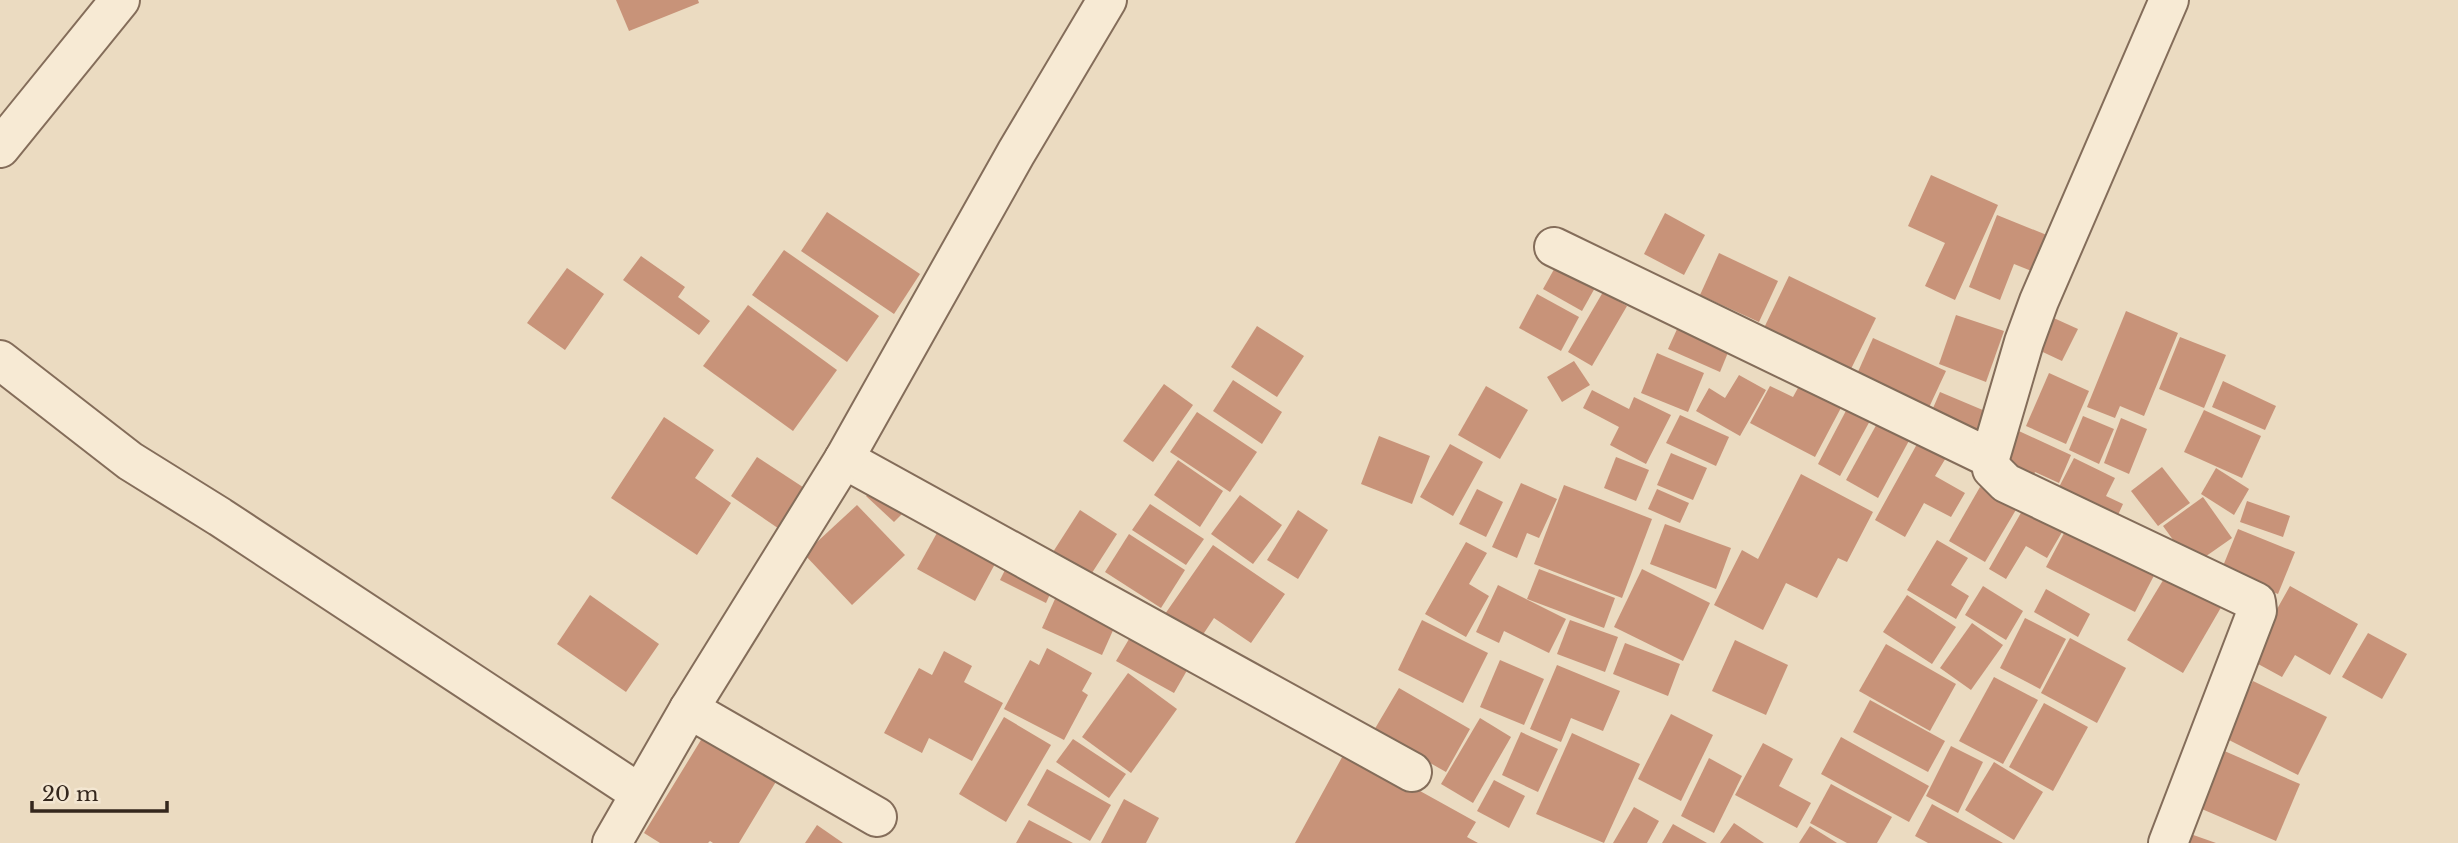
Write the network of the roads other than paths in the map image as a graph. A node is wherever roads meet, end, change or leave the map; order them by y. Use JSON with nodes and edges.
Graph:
{"nodes":[{"id":1,"x":120,"y":0,"type":"edge"},
{"id":2,"x":1107,"y":0,"type":"edge"},
{"id":3,"x":2169,"y":0,"type":"edge"},
{"id":4,"x":0,"y":148,"type":"edge"},
{"id":5,"x":1554,"y":247,"type":"dead end"},
{"id":6,"x":0,"y":360,"type":"edge"},
{"id":7,"x":1990,"y":458,"type":"junction"},
{"id":8,"x":844,"y":459,"type":"junction"},
{"id":9,"x":689,"y":709,"type":"junction"},
{"id":10,"x":1412,"y":772,"type":"dead end"},
{"id":11,"x":639,"y":793,"type":"junction"},
{"id":12,"x":877,"y":817,"type":"dead end"},
{"id":13,"x":612,"y":843,"type":"edge"},
{"id":14,"x":2168,"y":843,"type":"edge"}],
"edges":[{"from":1,"to":4,"type":"street"},
{"from":2,"to":8,"type":"street"},
{"from":3,"to":7,"type":"street"},
{"from":5,"to":7,"type":"street"},
{"from":6,"to":11,"type":"street"},
{"from":7,"to":14,"type":"street"},
{"from":8,"to":9,"type":"street"},
{"from":8,"to":10,"type":"street"},
{"from":9,"to":11,"type":"street"},
{"from":9,"to":12,"type":"street"},
{"from":11,"to":13,"type":"street"}]}
